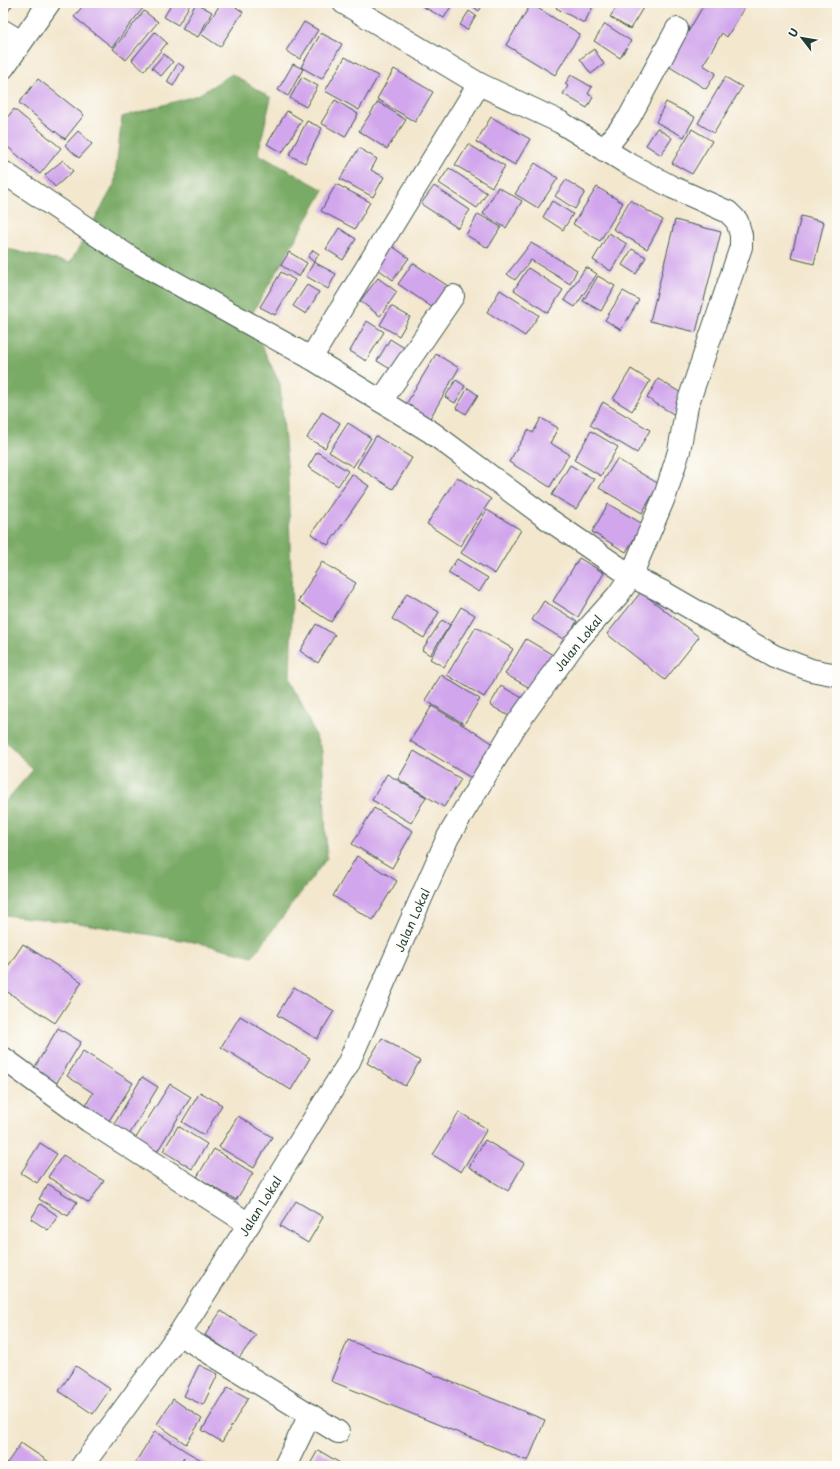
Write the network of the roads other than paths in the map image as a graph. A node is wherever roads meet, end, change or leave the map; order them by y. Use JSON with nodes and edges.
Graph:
{"nodes":[{"id":1,"x":49,"y":3,"type":"edge"},
{"id":2,"x":344,"y":3,"type":"edge"},
{"id":3,"x":677,"y":29,"type":"dead end"},
{"id":4,"x":3,"y":31,"type":"edge"},
{"id":5,"x":21,"y":42,"type":"junction"},
{"id":6,"x":3,"y":68,"type":"edge"},
{"id":7,"x":479,"y":84,"type":"junction"},
{"id":8,"x":604,"y":150,"type":"junction"},
{"id":9,"x":3,"y":172,"type":"edge"},
{"id":10,"x":452,"y":296,"type":"dead end"},
{"id":11,"x":312,"y":358,"type":"junction"},
{"id":12,"x":381,"y":401,"type":"junction"},
{"id":13,"x":631,"y":576,"type":"junction"},
{"id":14,"x":837,"y":675,"type":"edge"},
{"id":15,"x":3,"y":1058,"type":"edge"},
{"id":16,"x":249,"y":1224,"type":"junction"},
{"id":17,"x":179,"y":1334,"type":"junction"},
{"id":18,"x":310,"y":1415,"type":"junction"},
{"id":19,"x":338,"y":1432,"type":"dead end"},
{"id":20,"x":82,"y":1466,"type":"edge"},
{"id":21,"x":285,"y":1466,"type":"edge"}],
"edges":[{"from":1,"to":5,"type":"street"},
{"from":2,"to":7,"type":"street","name":"Jalan Lokal"},
{"from":3,"to":8,"type":"street"},
{"from":4,"to":5,"type":"street"},
{"from":5,"to":6,"type":"street"},
{"from":7,"to":8,"type":"street","name":"Jalan Lokal"},
{"from":7,"to":11,"type":"street"},
{"from":8,"to":13,"type":"street","name":"Jalan Lokal"},
{"from":9,"to":11,"type":"street"},
{"from":10,"to":12,"type":"street"},
{"from":11,"to":12,"type":"street"},
{"from":12,"to":13,"type":"street"},
{"from":13,"to":14,"type":"street"},
{"from":13,"to":16,"type":"street","name":"Jalan Lokal"},
{"from":15,"to":16,"type":"street"},
{"from":16,"to":17,"type":"street","name":"Jalan Lokal"},
{"from":17,"to":18,"type":"street"},
{"from":17,"to":20,"type":"street","name":"Jalan Lokal"},
{"from":18,"to":19,"type":"street"},
{"from":18,"to":21,"type":"street"}]}
